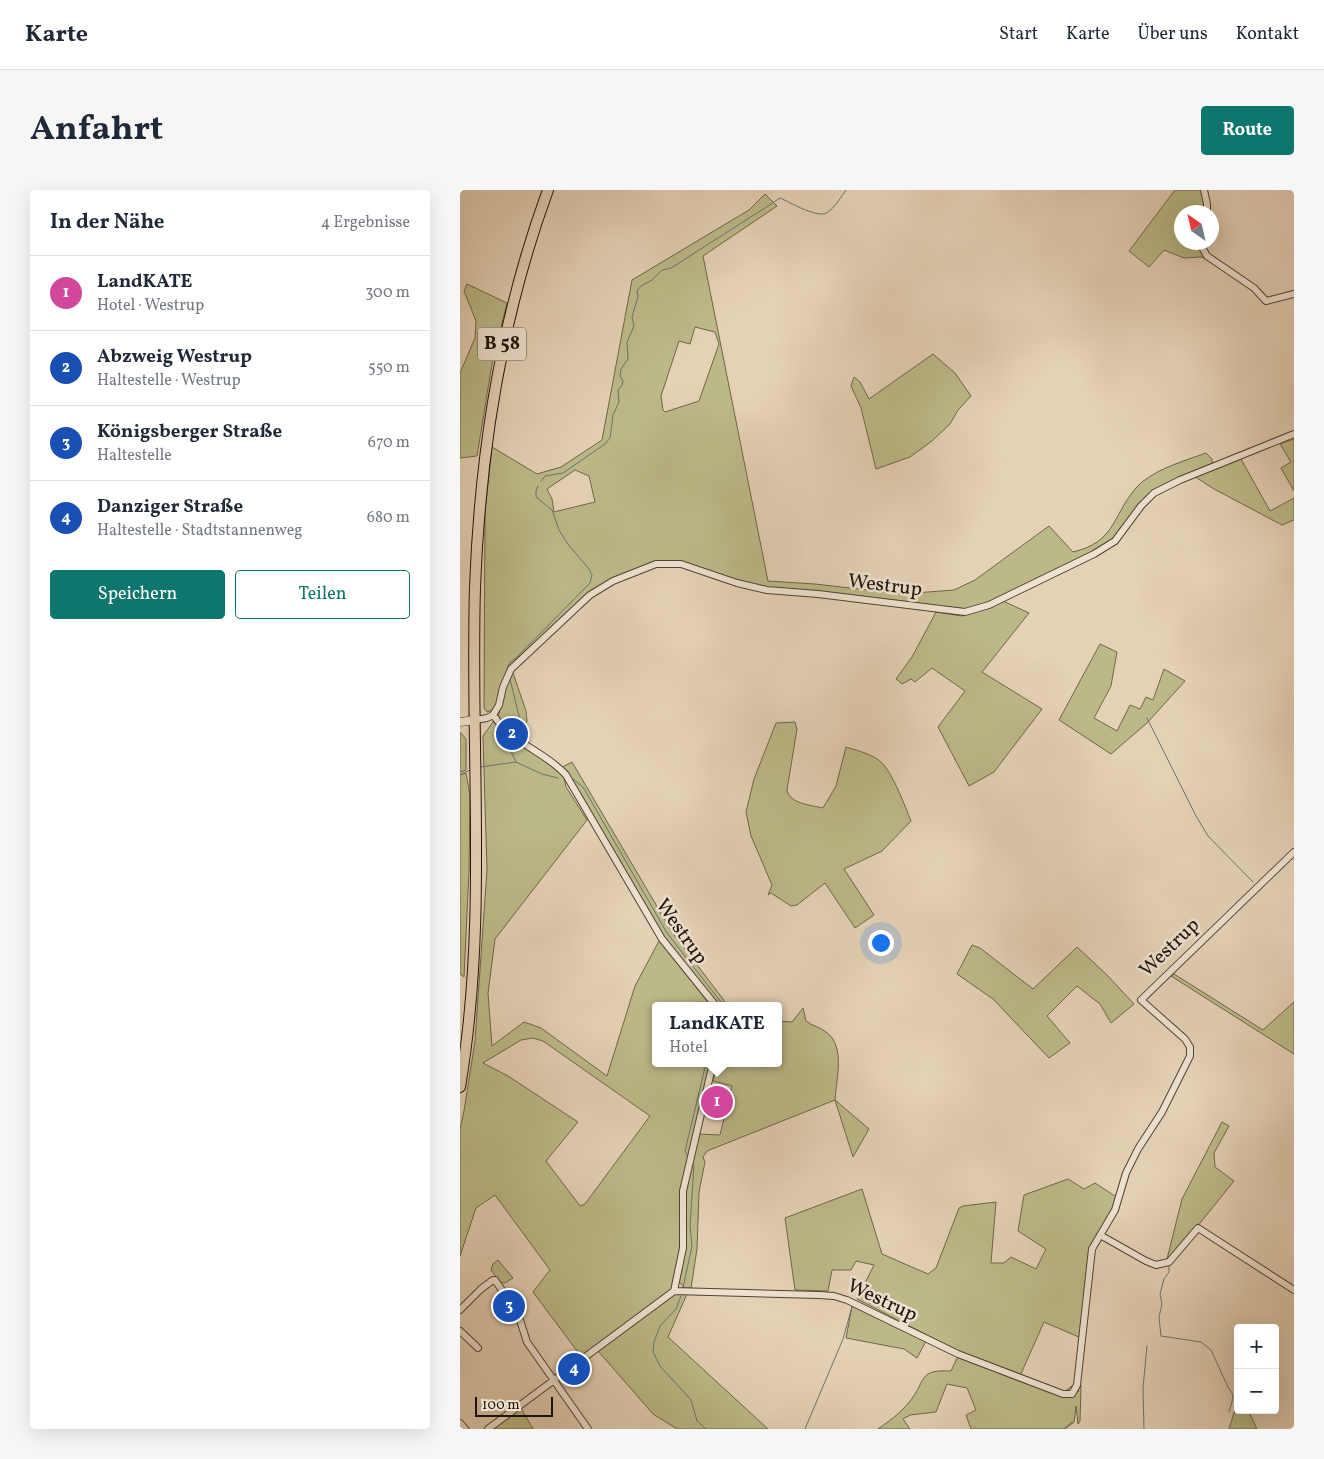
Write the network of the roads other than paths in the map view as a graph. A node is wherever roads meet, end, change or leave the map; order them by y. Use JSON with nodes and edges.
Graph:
{"nodes":[{"id":1,"x":548,"y":190,"type":"edge"},
{"id":2,"x":1204,"y":190,"type":"edge"},
{"id":3,"x":1208,"y":205,"type":"edge"},
{"id":4,"x":1204,"y":250,"type":"edge"},
{"id":5,"x":1294,"y":294,"type":"edge"},
{"id":6,"x":1294,"y":434,"type":"edge"},
{"id":7,"x":493,"y":715,"type":"junction"},
{"id":8,"x":475,"y":720,"type":"junction"},
{"id":9,"x":460,"y":722,"type":"edge"},
{"id":10,"x":1294,"y":852,"type":"edge"},
{"id":11,"x":713,"y":1002,"type":"edge"},
{"id":12,"x":712,"y":1067,"type":"edge"},
{"id":13,"x":460,"y":1087,"type":"edge"},
{"id":14,"x":1100,"y":1235,"type":"junction"},
{"id":15,"x":1294,"y":1290,"type":"edge"},
{"id":16,"x":674,"y":1292,"type":"junction"},
{"id":17,"x":460,"y":1310,"type":"edge"},
{"id":18,"x":460,"y":1331,"type":"edge"},
{"id":19,"x":478,"y":1348,"type":"dead end"},
{"id":20,"x":554,"y":1381,"type":"junction"},
{"id":21,"x":460,"y":1422,"type":"edge"},
{"id":22,"x":465,"y":1429,"type":"edge"},
{"id":23,"x":488,"y":1429,"type":"edge"},
{"id":24,"x":588,"y":1429,"type":"edge"}],
"edges":[{"from":1,"to":8,"type":"main road","number":"B 58"},
{"from":2,"to":3,"type":"street"},
{"from":4,"to":5,"type":"street"},
{"from":6,"to":7,"type":"street","name":"Westrup"},
{"from":7,"to":8,"type":"street"},
{"from":7,"to":11,"type":"street","name":"Westrup"},
{"from":8,"to":9,"type":"street"},
{"from":8,"to":13,"type":"main road","number":"B 58"},
{"from":10,"to":14,"type":"street","name":"Westrup"},
{"from":12,"to":16,"type":"street"},
{"from":14,"to":15,"type":"street"},
{"from":14,"to":16,"type":"street","name":"Westrup"},
{"from":16,"to":20,"type":"street"},
{"from":17,"to":20,"type":"street"},
{"from":18,"to":19,"type":"street"},
{"from":20,"to":23,"type":"street"},
{"from":20,"to":24,"type":"street"},
{"from":21,"to":22,"type":"street"}]}
